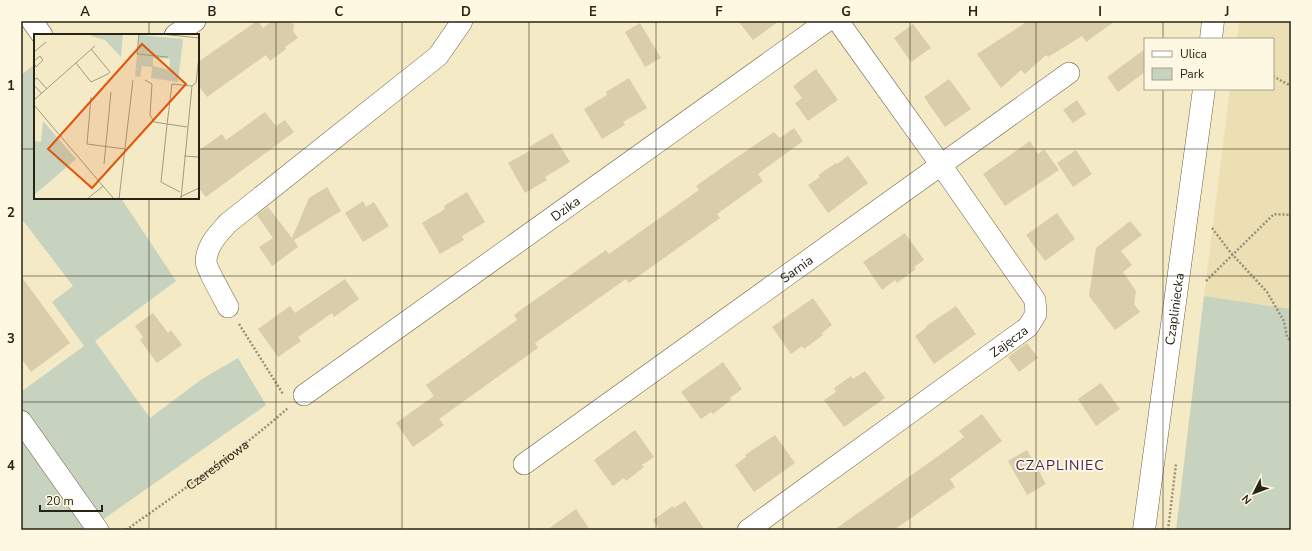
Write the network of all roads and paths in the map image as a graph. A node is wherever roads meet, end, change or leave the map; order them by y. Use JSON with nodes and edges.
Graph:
{"nodes":[{"id":1,"x":32,"y":21,"type":"edge"},
{"id":2,"x":195,"y":21,"type":"edge"},
{"id":3,"x":462,"y":21,"type":"edge"},
{"id":4,"x":827,"y":21,"type":"edge"},
{"id":5,"x":838,"y":21,"type":"edge"},
{"id":6,"x":1214,"y":21,"type":"edge"},
{"id":7,"x":41,"y":34,"type":"edge"},
{"id":8,"x":176,"y":34,"type":"edge"},
{"id":9,"x":1211,"y":38,"type":"edge"},
{"id":10,"x":1069,"y":73,"type":"dead end"},
{"id":11,"x":1274,"y":77,"type":"edge"},
{"id":12,"x":1291,"y":85,"type":"edge"},
{"id":13,"x":1204,"y":90,"type":"edge"},
{"id":14,"x":941,"y":165,"type":"junction"},
{"id":15,"x":1291,"y":215,"type":"edge"},
{"id":16,"x":1212,"y":228,"type":"dead end"},
{"id":17,"x":1232,"y":255,"type":"junction"},
{"id":18,"x":1206,"y":281,"type":"dead end"},
{"id":19,"x":228,"y":307,"type":"joint"},
{"id":20,"x":1291,"y":341,"type":"edge"},
{"id":21,"x":298,"y":401,"type":"junction"},
{"id":22,"x":21,"y":421,"type":"edge"},
{"id":23,"x":524,"y":464,"type":"dead end"},
{"id":24,"x":98,"y":530,"type":"edge"},
{"id":25,"x":126,"y":530,"type":"edge"},
{"id":26,"x":748,"y":530,"type":"edge"},
{"id":27,"x":1144,"y":530,"type":"edge"}],
"edges":[{"from":1,"to":7,"type":"street"},
{"from":2,"to":8,"type":"street"},
{"from":3,"to":19,"type":"street"},
{"from":4,"to":21,"type":"street","name":"Dzika"},
{"from":5,"to":14,"type":"street","name":"Zajęcza"},
{"from":6,"to":9,"type":"main road"},
{"from":10,"to":14,"type":"street","name":"Sarnia"},
{"from":11,"to":12,"type":"path"},
{"from":13,"to":27,"type":"main road","name":"Czapliniecka"},
{"from":14,"to":23,"type":"street","name":"Sarnia"},
{"from":14,"to":26,"type":"street","name":"Zajęcza"},
{"from":15,"to":17,"type":"path"},
{"from":16,"to":17,"type":"path"},
{"from":17,"to":18,"type":"path"},
{"from":17,"to":20,"type":"path"},
{"from":19,"to":21,"type":"path"},
{"from":21,"to":25,"type":"path","name":"Czereśniowa"},
{"from":22,"to":24,"type":"street"}]}
